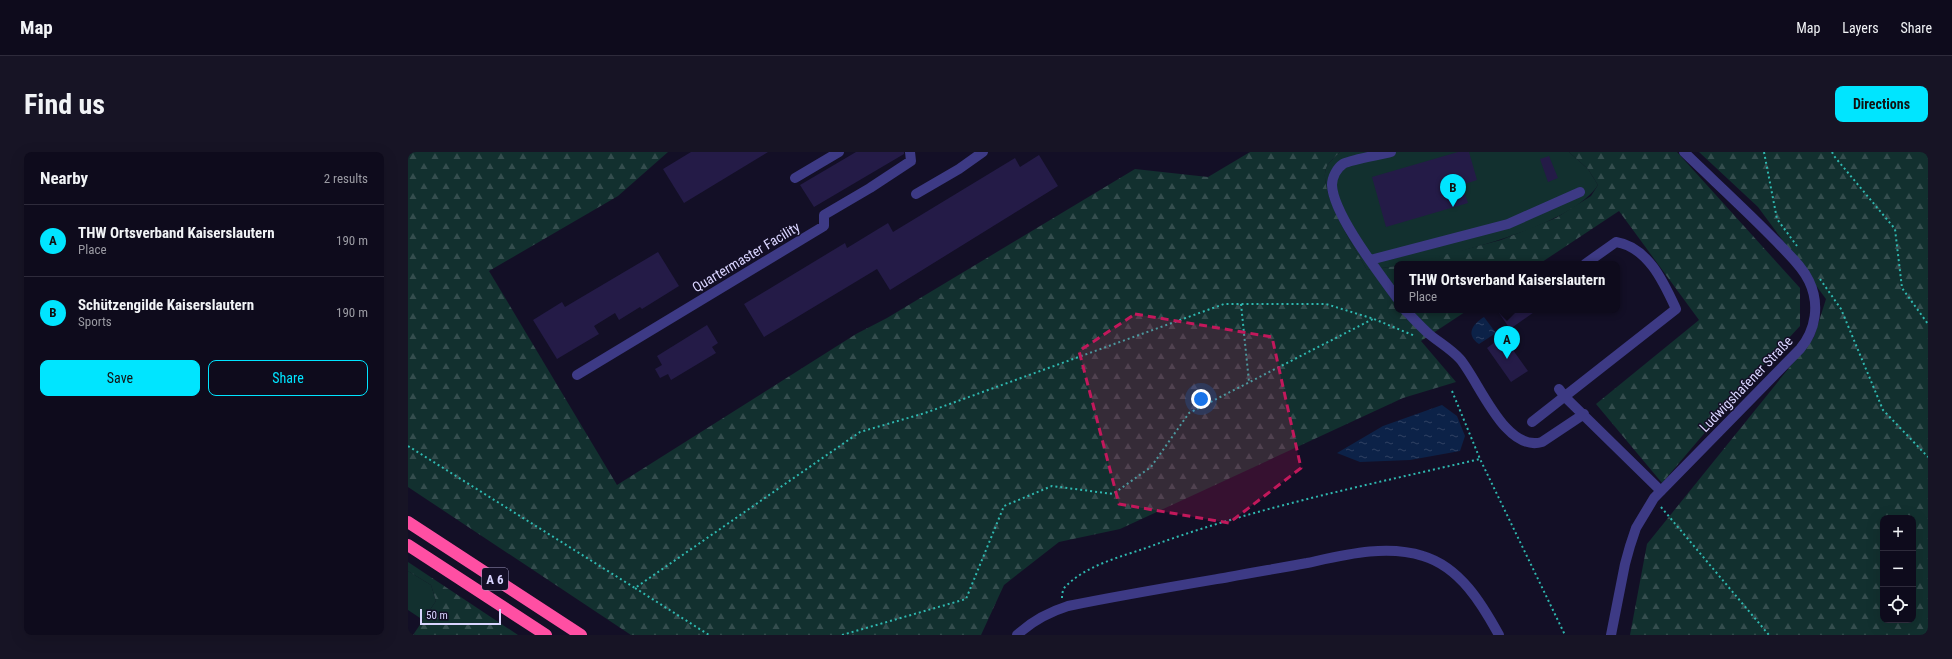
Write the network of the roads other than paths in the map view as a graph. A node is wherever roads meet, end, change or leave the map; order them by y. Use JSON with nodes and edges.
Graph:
{"nodes":[{"id":1,"x":839,"y":152,"type":"edge"},
{"id":2,"x":910,"y":152,"type":"edge"},
{"id":3,"x":983,"y":152,"type":"edge"},
{"id":4,"x":1390,"y":152,"type":"edge"},
{"id":5,"x":1684,"y":152,"type":"edge"},
{"id":6,"x":794,"y":178,"type":"dead end"},
{"id":7,"x":1580,"y":192,"type":"dead end"},
{"id":8,"x":916,"y":194,"type":"dead end"},
{"id":9,"x":1370,"y":260,"type":"junction"},
{"id":10,"x":1589,"y":261,"type":"edge"},
{"id":11,"x":1394,"y":294,"type":"edge"},
{"id":12,"x":1408,"y":313,"type":"edge"},
{"id":13,"x":577,"y":375,"type":"dead end"},
{"id":14,"x":1562,"y":393,"type":"junction"},
{"id":15,"x":1584,"y":414,"type":"junction"},
{"id":16,"x":1532,"y":422,"type":"dead end"},
{"id":17,"x":1657,"y":495,"type":"junction"},
{"id":18,"x":408,"y":522,"type":"edge"},
{"id":19,"x":408,"y":545,"type":"edge"},
{"id":20,"x":546,"y":635,"type":"edge"},
{"id":21,"x":581,"y":635,"type":"edge"},
{"id":22,"x":1017,"y":635,"type":"edge"},
{"id":23,"x":1500,"y":635,"type":"edge"},
{"id":24,"x":1610,"y":635,"type":"edge"}],
"edges":[{"from":1,"to":6,"type":"street"},
{"from":2,"to":13,"type":"street","name":"Quartermaster Facility"},
{"from":3,"to":8,"type":"street"},
{"from":4,"to":9,"type":"street"},
{"from":5,"to":17,"type":"street","name":"Ludwigshafener Straße"},
{"from":7,"to":9,"type":"street"},
{"from":9,"to":11,"type":"street"},
{"from":10,"to":14,"type":"street"},
{"from":12,"to":15,"type":"street"},
{"from":14,"to":15,"type":"street"},
{"from":14,"to":16,"type":"street"},
{"from":15,"to":17,"type":"street"},
{"from":17,"to":24,"type":"street","name":"Ludwigshafener Straße"},
{"from":18,"to":21,"type":"highway","number":"A 6"},
{"from":19,"to":20,"type":"highway","number":"A 6"},
{"from":22,"to":23,"type":"street"}]}
